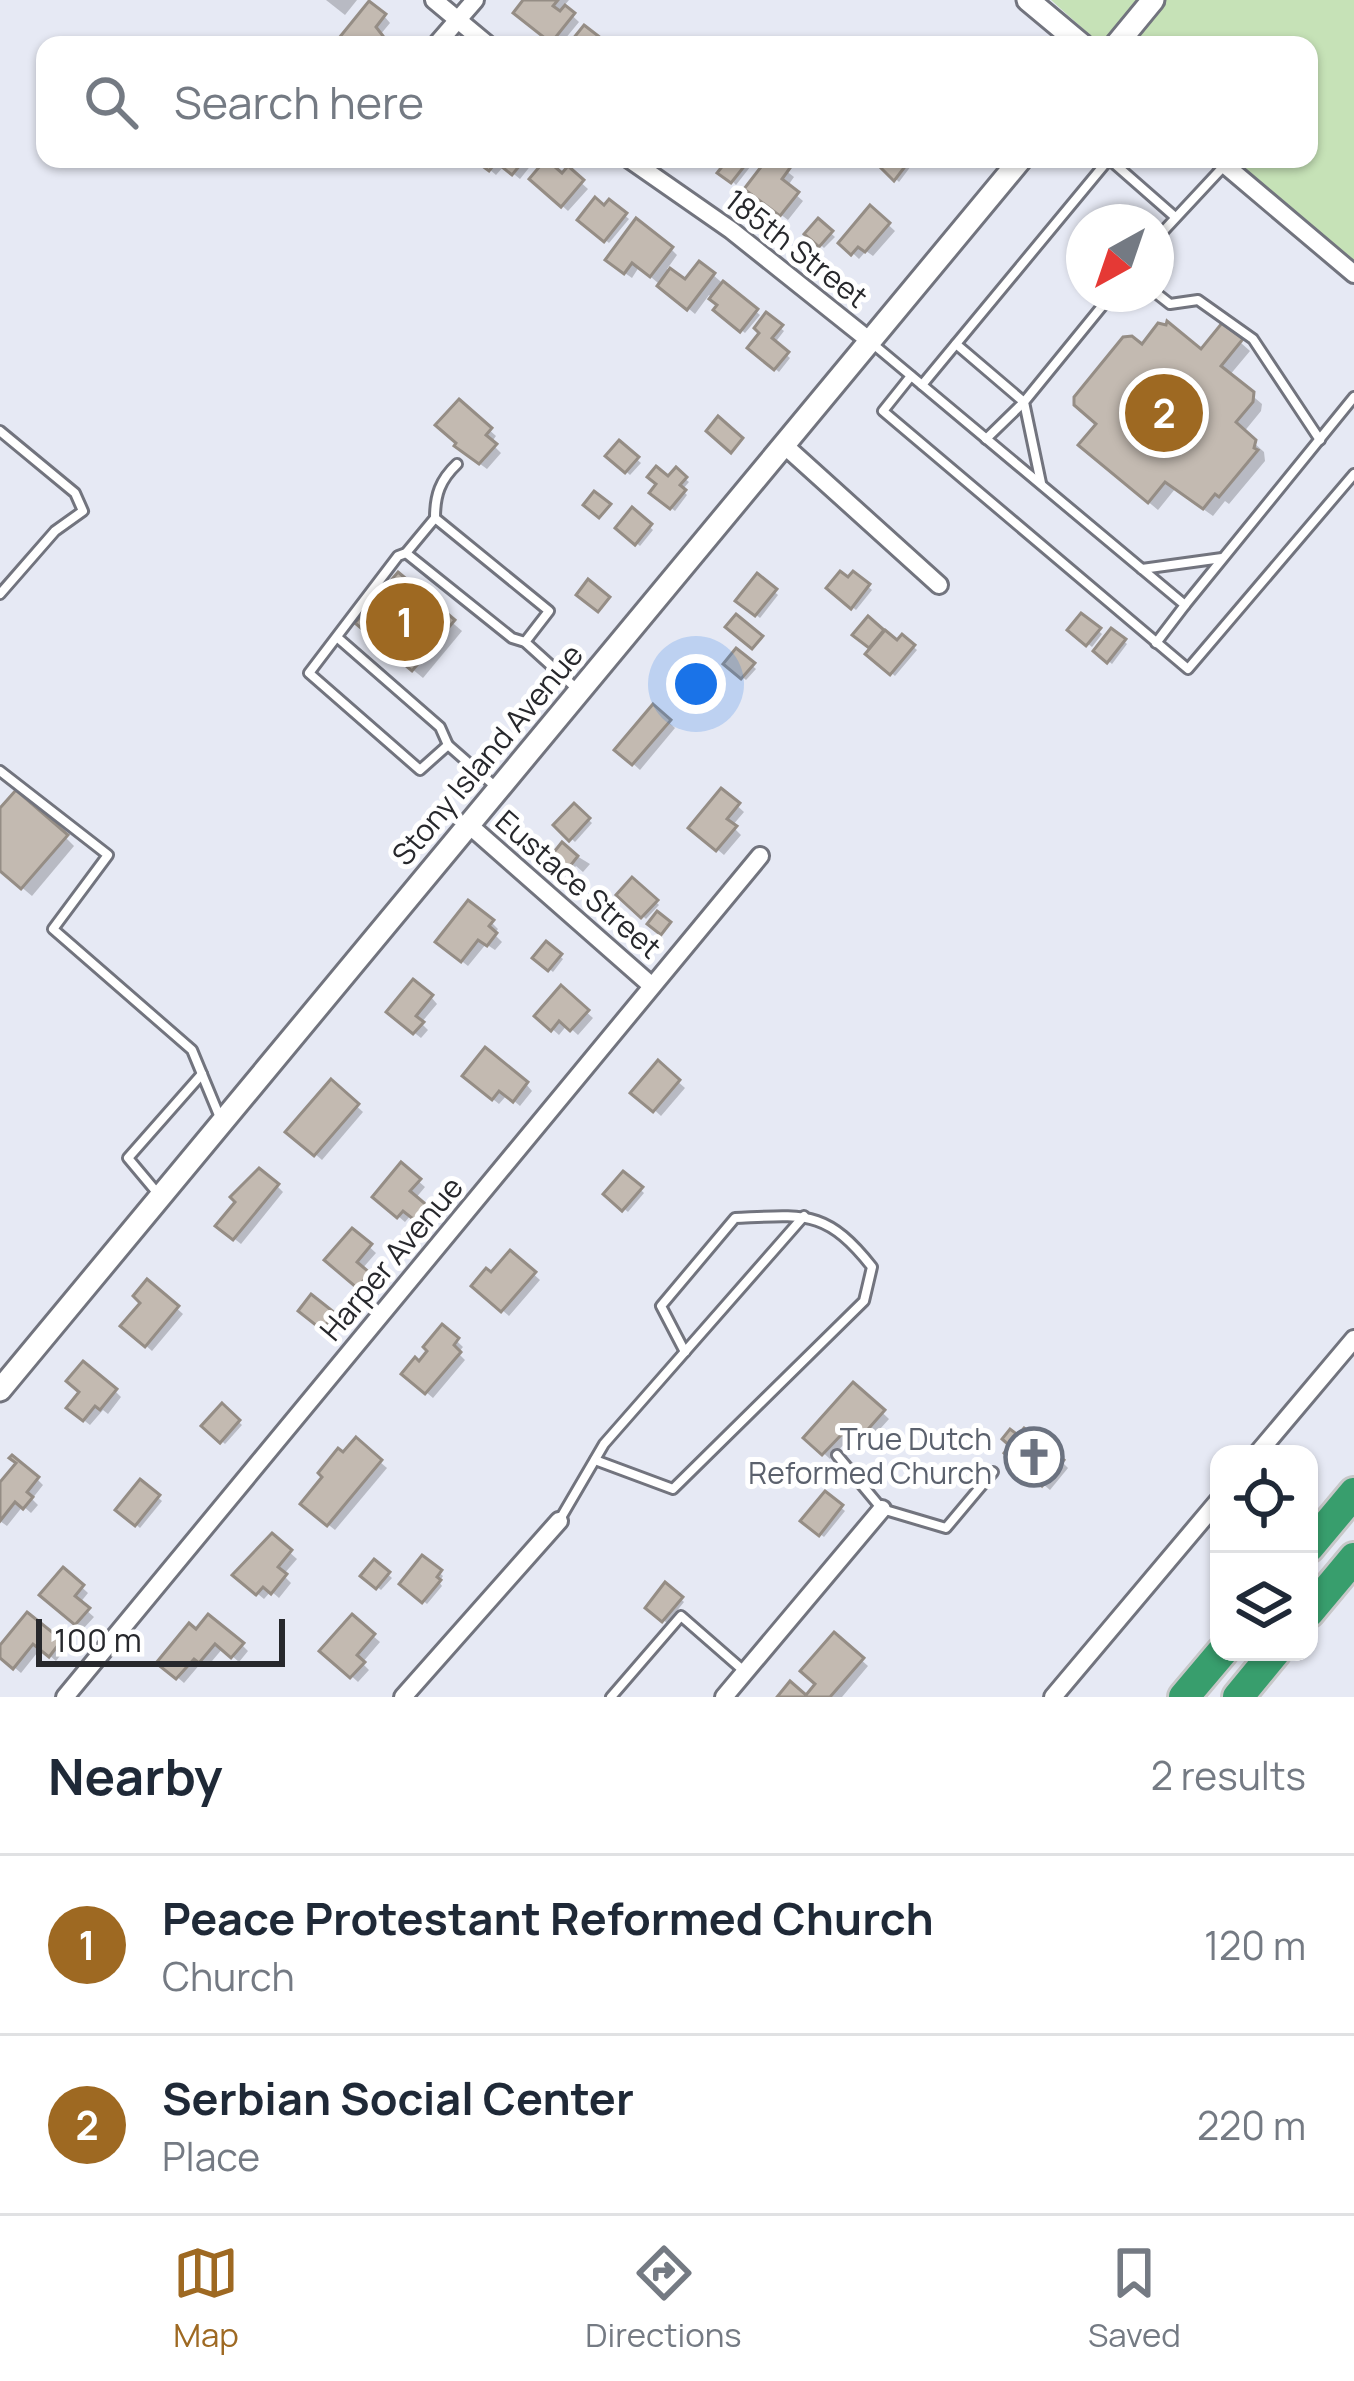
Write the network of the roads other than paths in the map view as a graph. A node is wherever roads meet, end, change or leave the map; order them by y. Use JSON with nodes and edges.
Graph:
{"nodes":[{"id":1,"x":434,"y":0,"type":"edge"},
{"id":2,"x":475,"y":0,"type":"edge"},
{"id":3,"x":1028,"y":0,"type":"edge"},
{"id":4,"x":1154,"y":0,"type":"edge"},
{"id":5,"x":458,"y":20,"type":"junction"},
{"id":6,"x":444,"y":36,"type":"edge"},
{"id":7,"x":477,"y":36,"type":"edge"},
{"id":8,"x":1071,"y":36,"type":"edge"},
{"id":9,"x":1124,"y":36,"type":"edge"},
{"id":10,"x":642,"y":168,"type":"edge"},
{"id":11,"x":1014,"y":168,"type":"edge"},
{"id":12,"x":1102,"y":168,"type":"edge"},
{"id":13,"x":1119,"y":168,"type":"edge"},
{"id":14,"x":1216,"y":168,"type":"edge"},
{"id":15,"x":1228,"y":168,"type":"edge"},
{"id":16,"x":1072,"y":204,"type":"edge"},
{"id":17,"x":1159,"y":204,"type":"edge"},
{"id":18,"x":1066,"y":211,"type":"edge"},
{"id":19,"x":1174,"y":217,"type":"edge"},
{"id":20,"x":1354,"y":274,"type":"edge"},
{"id":21,"x":1174,"y":303,"type":"edge"},
{"id":22,"x":1097,"y":312,"type":"edge"},
{"id":23,"x":870,"y":341,"type":"junction"},
{"id":24,"x":956,"y":344,"type":"junction"},
{"id":25,"x":911,"y":376,"type":"junction"},
{"id":26,"x":922,"y":385,"type":"junction"},
{"id":27,"x":1354,"y":397,"type":"edge"},
{"id":28,"x":1024,"y":402,"type":"junction"},
{"id":29,"x":0,"y":431,"type":"edge"},
{"id":30,"x":986,"y":439,"type":"junction"},
{"id":31,"x":1320,"y":440,"type":"junction"},
{"id":32,"x":784,"y":445,"type":"junction"},
{"id":33,"x":458,"y":464,"type":"dead end"},
{"id":34,"x":1354,"y":474,"type":"edge"},
{"id":35,"x":1041,"y":484,"type":"junction"},
{"id":36,"x":435,"y":518,"type":"junction"},
{"id":37,"x":406,"y":554,"type":"junction"},
{"id":38,"x":1223,"y":557,"type":"junction"},
{"id":39,"x":1142,"y":569,"type":"junction"},
{"id":40,"x":939,"y":585,"type":"dead end"},
{"id":41,"x":0,"y":594,"type":"edge"},
{"id":42,"x":1185,"y":605,"type":"junction"},
{"id":43,"x":338,"y":638,"type":"junction"},
{"id":44,"x":525,"y":641,"type":"junction"},
{"id":45,"x":1156,"y":643,"type":"junction"},
{"id":46,"x":580,"y":692,"type":"junction"},
{"id":47,"x":448,"y":745,"type":"junction"},
{"id":48,"x":0,"y":771,"type":"edge"},
{"id":49,"x":498,"y":790,"type":"junction"},
{"id":50,"x":469,"y":825,"type":"junction"},
{"id":51,"x":760,"y":856,"type":"dead end"},
{"id":52,"x":652,"y":986,"type":"junction"},
{"id":53,"x":202,"y":1074,"type":"junction"},
{"id":54,"x":222,"y":1122,"type":"junction"},
{"id":55,"x":160,"y":1196,"type":"junction"},
{"id":56,"x":805,"y":1215,"type":"junction"},
{"id":57,"x":1354,"y":1339,"type":"edge"},
{"id":58,"x":686,"y":1352,"type":"junction"},
{"id":59,"x":0,"y":1390,"type":"edge"},
{"id":60,"x":1265,"y":1445,"type":"edge"},
{"id":61,"x":837,"y":1455,"type":"dead end"},
{"id":62,"x":595,"y":1460,"type":"junction"},
{"id":63,"x":994,"y":1472,"type":"dead end"},
{"id":64,"x":1354,"y":1493,"type":"edge"},
{"id":65,"x":882,"y":1509,"type":"junction"},
{"id":66,"x":1210,"y":1511,"type":"edge"},
{"id":67,"x":559,"y":1521,"type":"joint"},
{"id":68,"x":1318,"y":1536,"type":"edge"},
{"id":69,"x":1354,"y":1558,"type":"edge"},
{"id":70,"x":1318,"y":1601,"type":"edge"},
{"id":71,"x":1214,"y":1661,"type":"edge"},
{"id":72,"x":1268,"y":1661,"type":"edge"},
{"id":73,"x":745,"y":1672,"type":"junction"},
{"id":74,"x":65,"y":1697,"type":"edge"},
{"id":75,"x":404,"y":1697,"type":"edge"},
{"id":76,"x":610,"y":1697,"type":"edge"},
{"id":77,"x":724,"y":1697,"type":"edge"},
{"id":78,"x":1053,"y":1697,"type":"edge"},
{"id":79,"x":1184,"y":1697,"type":"edge"},
{"id":80,"x":1238,"y":1697,"type":"edge"}],
"edges":[{"from":1,"to":5,"type":"street"},
{"from":2,"to":5,"type":"street"},
{"from":3,"to":8,"type":"street"},
{"from":4,"to":9,"type":"street"},
{"from":5,"to":6,"type":"street"},
{"from":5,"to":7,"type":"street"},
{"from":10,"to":23,"type":"street","name":"185th Street"},
{"from":11,"to":23,"type":"street","name":"Stony Island Avenue"},
{"from":12,"to":16,"type":"lane"},
{"from":13,"to":17,"type":"lane"},
{"from":14,"to":19,"type":"lane"},
{"from":15,"to":20,"type":"street"},
{"from":18,"to":24,"type":"lane"},
{"from":21,"to":31,"type":"lane"},
{"from":22,"to":28,"type":"lane"},
{"from":23,"to":25,"type":"lane"},
{"from":23,"to":32,"type":"street","name":"Stony Island Avenue"},
{"from":24,"to":26,"type":"lane"},
{"from":24,"to":28,"type":"lane"},
{"from":25,"to":26,"type":"lane"},
{"from":25,"to":45,"type":"lane"},
{"from":26,"to":30,"type":"lane"},
{"from":27,"to":31,"type":"lane"},
{"from":28,"to":30,"type":"lane"},
{"from":28,"to":35,"type":"lane"},
{"from":29,"to":41,"type":"lane"},
{"from":30,"to":35,"type":"lane"},
{"from":31,"to":38,"type":"lane"},
{"from":32,"to":40,"type":"street"},
{"from":32,"to":46,"type":"street","name":"Stony Island Avenue"},
{"from":33,"to":36,"type":"lane"},
{"from":34,"to":45,"type":"lane"},
{"from":35,"to":39,"type":"lane"},
{"from":36,"to":37,"type":"lane"},
{"from":36,"to":44,"type":"lane"},
{"from":37,"to":43,"type":"lane"},
{"from":37,"to":44,"type":"lane"},
{"from":38,"to":39,"type":"lane"},
{"from":38,"to":42,"type":"lane"},
{"from":39,"to":42,"type":"lane"},
{"from":42,"to":45,"type":"lane"},
{"from":43,"to":47,"type":"lane"},
{"from":43,"to":47,"type":"lane"},
{"from":44,"to":46,"type":"lane"},
{"from":46,"to":49,"type":"street","name":"Stony Island Avenue"},
{"from":47,"to":49,"type":"lane"},
{"from":48,"to":53,"type":"lane"},
{"from":49,"to":50,"type":"street","name":"Stony Island Avenue"},
{"from":50,"to":52,"type":"street","name":"Eustace Street"},
{"from":50,"to":54,"type":"street","name":"Stony Island Avenue"},
{"from":51,"to":52,"type":"street","name":"Harper Avenue"},
{"from":52,"to":74,"type":"street","name":"Harper Avenue"},
{"from":53,"to":54,"type":"lane"},
{"from":53,"to":55,"type":"lane"},
{"from":54,"to":55,"type":"street","name":"Stony Island Avenue"},
{"from":55,"to":59,"type":"street","name":"Stony Island Avenue"},
{"from":56,"to":58,"type":"lane"},
{"from":56,"to":58,"type":"lane"},
{"from":56,"to":62,"type":"lane"},
{"from":57,"to":60,"type":"street"},
{"from":58,"to":62,"type":"lane"},
{"from":61,"to":65,"type":"lane"},
{"from":62,"to":67,"type":"lane"},
{"from":63,"to":65,"type":"lane"},
{"from":64,"to":68,"type":"highway"},
{"from":65,"to":73,"type":"street"},
{"from":66,"to":78,"type":"street"},
{"from":67,"to":75,"type":"street"},
{"from":69,"to":70,"type":"highway"},
{"from":71,"to":79,"type":"highway"},
{"from":72,"to":80,"type":"highway"},
{"from":73,"to":76,"type":"lane"},
{"from":73,"to":77,"type":"street"}]}
